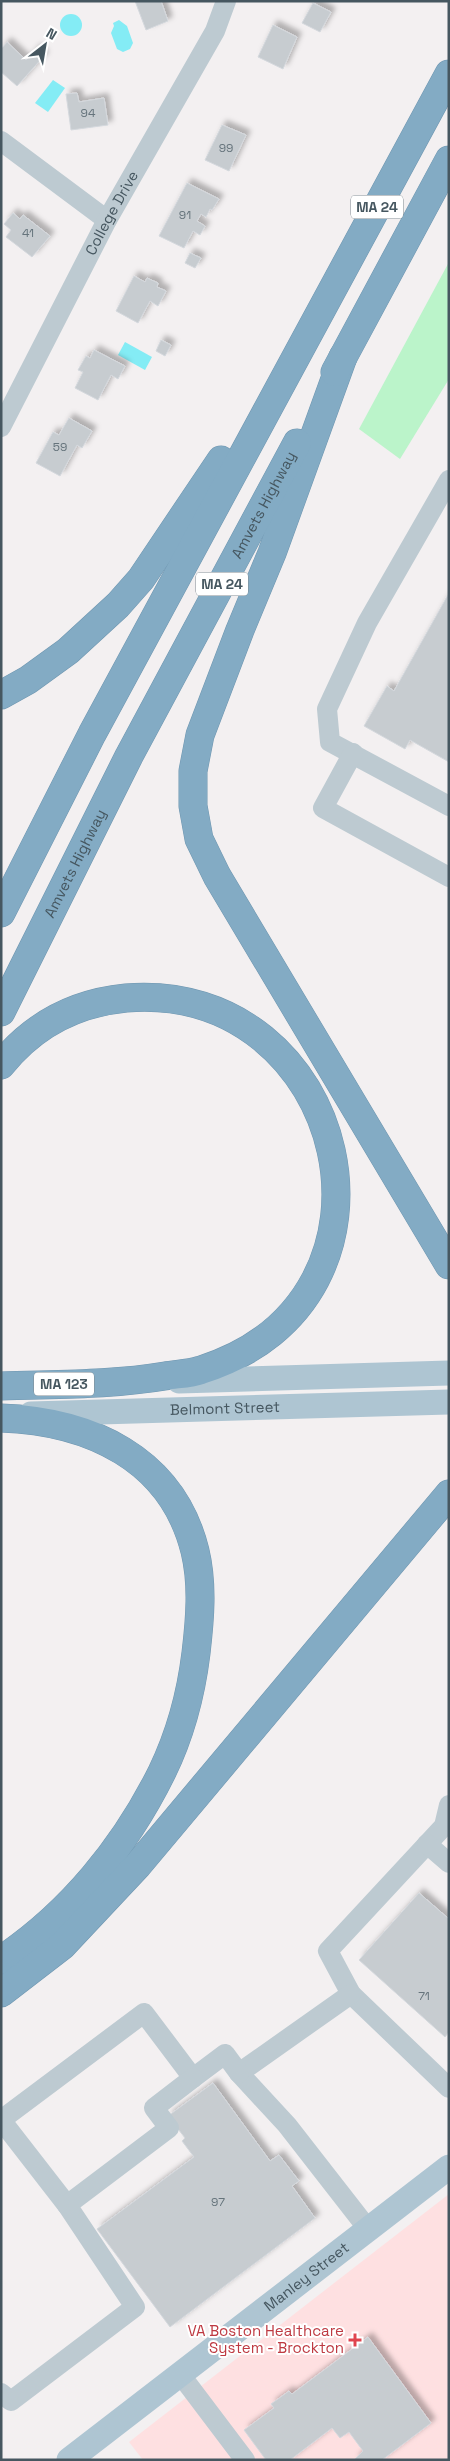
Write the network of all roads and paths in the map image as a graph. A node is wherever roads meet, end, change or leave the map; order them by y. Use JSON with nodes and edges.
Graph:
{"nodes":[{"id":1,"x":226,"y":1,"type":"edge"},
{"id":2,"x":449,"y":74,"type":"edge"},
{"id":3,"x":1,"y":141,"type":"edge"},
{"id":4,"x":449,"y":160,"type":"edge"},
{"id":5,"x":107,"y":220,"type":"junction"},
{"id":6,"x":304,"y":339,"type":"junction"},
{"id":7,"x":343,"y":357,"type":"junction"},
{"id":8,"x":1,"y":428,"type":"edge"},
{"id":9,"x":449,"y":480,"type":"edge"},
{"id":10,"x":1,"y":695,"type":"edge"},
{"id":11,"x":353,"y":753,"type":"junction"},
{"id":12,"x":449,"y":806,"type":"edge"},
{"id":13,"x":449,"y":878,"type":"edge"},
{"id":14,"x":1,"y":913,"type":"edge"},
{"id":15,"x":1,"y":1012,"type":"edge"},
{"id":16,"x":1,"y":1065,"type":"edge"},
{"id":17,"x":449,"y":1265,"type":"edge"},
{"id":18,"x":449,"y":1373,"type":"edge"},
{"id":19,"x":127,"y":1382,"type":"junction"},
{"id":20,"x":1,"y":1386,"type":"edge"},
{"id":21,"x":449,"y":1402,"type":"edge"},
{"id":22,"x":1,"y":1416,"type":"edge"},
{"id":23,"x":449,"y":1494,"type":"edge"},
{"id":24,"x":449,"y":1805,"type":"edge"},
{"id":25,"x":427,"y":1844,"type":"junction"},
{"id":26,"x":449,"y":1863,"type":"edge"},
{"id":27,"x":1,"y":1960,"type":"edge"},
{"id":28,"x":1,"y":1993,"type":"edge"},
{"id":29,"x":351,"y":1994,"type":"junction"},
{"id":30,"x":239,"y":2073,"type":"junction"},
{"id":31,"x":445,"y":2076,"type":"edge"},
{"id":32,"x":194,"y":2078,"type":"junction"},
{"id":33,"x":1,"y":2120,"type":"edge"},
{"id":34,"x":449,"y":2167,"type":"edge"},
{"id":35,"x":67,"y":2205,"type":"junction"},
{"id":36,"x":368,"y":2229,"type":"junction"},
{"id":37,"x":180,"y":2374,"type":"junction"},
{"id":38,"x":1,"y":2393,"type":"edge"},
{"id":39,"x":69,"y":2460,"type":"edge"},
{"id":40,"x":245,"y":2460,"type":"edge"}],
"edges":[{"from":1,"to":5,"type":"street","name":"College Drive"},
{"from":2,"to":6,"type":"highway","number":"MA 24"},
{"from":3,"to":5,"type":"street"},
{"from":4,"to":7,"type":"highway","name":"Amvets Highway","number":"MA 24"},
{"from":5,"to":8,"type":"street","name":"College Drive"},
{"from":6,"to":10,"type":"highway"},
{"from":6,"to":14,"type":"highway","number":"MA 24"},
{"from":7,"to":15,"type":"highway","name":"Amvets Highway","number":"MA 24"},
{"from":7,"to":17,"type":"highway"},
{"from":9,"to":11,"type":"street"},
{"from":11,"to":12,"type":"street"},
{"from":11,"to":13,"type":"street"},
{"from":16,"to":19,"type":"highway"},
{"from":18,"to":19,"type":"main road","name":"Belmont Street","number":"MA 123"},
{"from":19,"to":20,"type":"highway","name":"Belmont Street","number":"MA 123"},
{"from":21,"to":22,"type":"main road","name":"Belmont Street","number":"MA 123"},
{"from":22,"to":27,"type":"highway"},
{"from":23,"to":28,"type":"highway"},
{"from":24,"to":25,"type":"street"},
{"from":25,"to":26,"type":"street"},
{"from":25,"to":29,"type":"street"},
{"from":29,"to":30,"type":"street"},
{"from":29,"to":31,"type":"street"},
{"from":30,"to":32,"type":"street"},
{"from":30,"to":36,"type":"street"},
{"from":32,"to":33,"type":"street"},
{"from":32,"to":35,"type":"street"},
{"from":33,"to":35,"type":"street"},
{"from":34,"to":36,"type":"main road","name":"Manley Street"},
{"from":35,"to":38,"type":"street"},
{"from":36,"to":37,"type":"main road","name":"Manley Street"},
{"from":37,"to":39,"type":"main road","name":"Manley Street"},
{"from":37,"to":40,"type":"street"}]}
